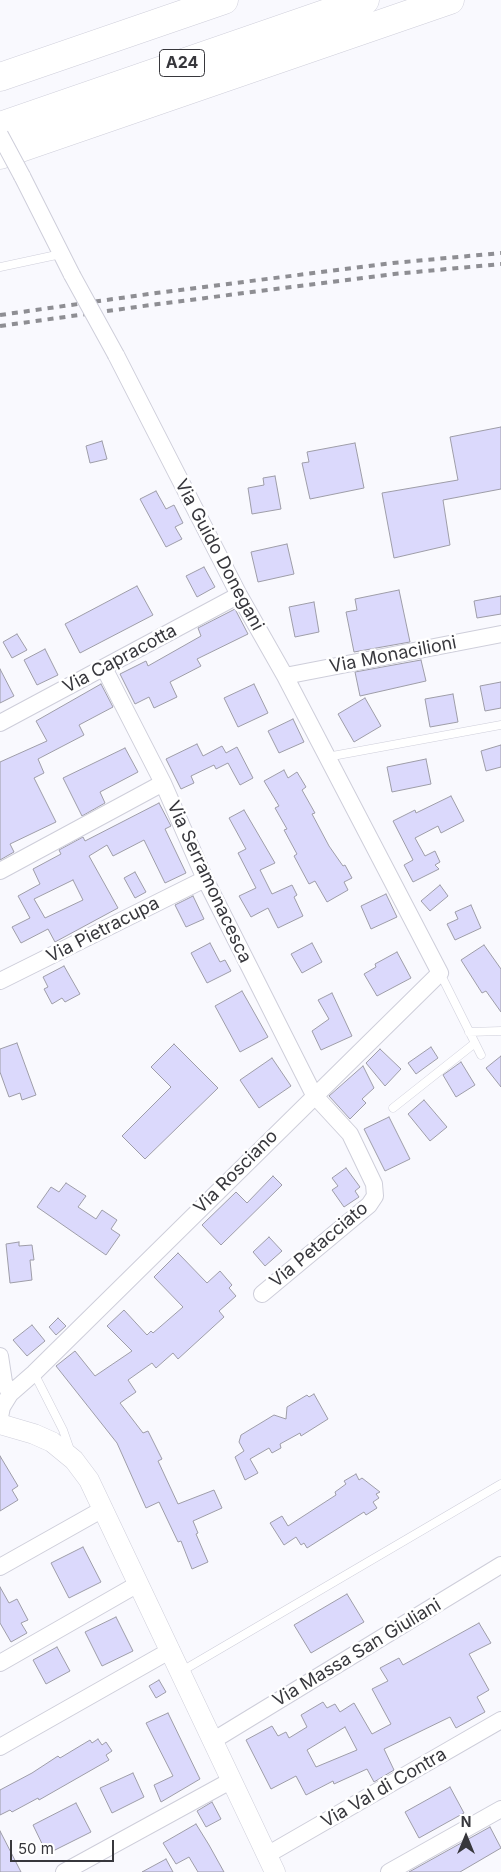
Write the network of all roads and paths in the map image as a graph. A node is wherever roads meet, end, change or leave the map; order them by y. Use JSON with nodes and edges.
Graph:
{"nodes":[{"id":1,"x":224,"y":0,"type":"edge"},
{"id":2,"x":309,"y":0,"type":"edge"},
{"id":3,"x":364,"y":0,"type":"edge"},
{"id":4,"x":450,"y":0,"type":"edge"},
{"id":5,"x":0,"y":77,"type":"edge"},
{"id":6,"x":0,"y":107,"type":"edge"},
{"id":7,"x":0,"y":126,"type":"edge"},
{"id":8,"x":0,"y":135,"type":"edge"},
{"id":9,"x":0,"y":155,"type":"edge"},
{"id":10,"x":61,"y":254,"type":"junction"},
{"id":11,"x":0,"y":267,"type":"edge"},
{"id":12,"x":239,"y":595,"type":"junction"},
{"id":13,"x":501,"y":634,"type":"edge"},
{"id":14,"x":104,"y":668,"type":"junction"},
{"id":15,"x":285,"y":676,"type":"junction"},
{"id":16,"x":0,"y":723,"type":"edge"},
{"id":17,"x":501,"y":725,"type":"edge"},
{"id":18,"x":327,"y":757,"type":"junction"},
{"id":19,"x":163,"y":783,"type":"junction"},
{"id":20,"x":0,"y":871,"type":"edge"},
{"id":21,"x":205,"y":879,"type":"junction"},
{"id":22,"x":440,"y":973,"type":"junction"},
{"id":23,"x":0,"y":982,"type":"edge"},
{"id":24,"x":501,"y":1031,"type":"edge"},
{"id":25,"x":469,"y":1032,"type":"junction"},
{"id":26,"x":475,"y":1043,"type":"junction"},
{"id":27,"x":481,"y":1055,"type":"dead end"},
{"id":28,"x":314,"y":1095,"type":"junction"},
{"id":29,"x":393,"y":1108,"type":"dead end"},
{"id":30,"x":262,"y":1294,"type":"dead end"},
{"id":31,"x":0,"y":1356,"type":"edge"},
{"id":32,"x":34,"y":1373,"type":"junction"},
{"id":33,"x":10,"y":1394,"type":"junction"},
{"id":34,"x":0,"y":1417,"type":"edge"},
{"id":35,"x":0,"y":1424,"type":"edge"},
{"id":36,"x":74,"y":1460,"type":"junction"},
{"id":37,"x":501,"y":1484,"type":"edge"},
{"id":38,"x":103,"y":1509,"type":"junction"},
{"id":39,"x":501,"y":1565,"type":"edge"},
{"id":40,"x":0,"y":1567,"type":"edge"},
{"id":41,"x":138,"y":1584,"type":"junction"},
{"id":42,"x":171,"y":1650,"type":"junction"},
{"id":43,"x":0,"y":1662,"type":"edge"},
{"id":44,"x":181,"y":1672,"type":"junction"},
{"id":45,"x":501,"y":1720,"type":"edge"},
{"id":46,"x":214,"y":1740,"type":"junction"},
{"id":47,"x":0,"y":1747,"type":"edge"},
{"id":48,"x":232,"y":1780,"type":"junction"},
{"id":49,"x":501,"y":1809,"type":"edge"},
{"id":50,"x":271,"y":1864,"type":"edge"},
{"id":51,"x":64,"y":1872,"type":"edge"},
{"id":52,"x":389,"y":1872,"type":"edge"}],
"edges":[{"from":1,"to":5,"type":"highway"},
{"from":2,"to":6,"type":"highway","number":"A24"},
{"from":3,"to":7,"type":"highway","number":"A24"},
{"from":4,"to":9,"type":"highway"},
{"from":8,"to":10,"type":"street","name":"Via Guido Donegani","bridge":true},
{"from":10,"to":11,"type":"lane"},
{"from":10,"to":12,"type":"street","name":"Via Guido Donegani","bridge":true},
{"from":12,"to":14,"type":"street","name":"Via Capracotta"},
{"from":12,"to":15,"type":"street","name":"Via Guido Donegani"},
{"from":13,"to":15,"type":"street","name":"Via Monacilioni"},
{"from":14,"to":16,"type":"street","name":"Via Capracotta"},
{"from":14,"to":19,"type":"street","name":"Via Serramonacesca"},
{"from":15,"to":18,"type":"street","name":"Via Guido Donegani"},
{"from":17,"to":18,"type":"lane"},
{"from":18,"to":22,"type":"street","name":"Via Guido Donegani"},
{"from":19,"to":20,"type":"street"},
{"from":19,"to":21,"type":"street","name":"Via Serramonacesca"},
{"from":21,"to":23,"type":"street","name":"Via Pietracupa"},
{"from":21,"to":28,"type":"street","name":"Via Serramonacesca"},
{"from":22,"to":25,"type":"lane"},
{"from":22,"to":28,"type":"street","name":"Via Rosciano"},
{"from":24,"to":25,"type":"lane"},
{"from":25,"to":26,"type":"lane"},
{"from":26,"to":27,"type":"lane"},
{"from":26,"to":29,"type":"lane"},
{"from":28,"to":30,"type":"street","name":"Via Petacciato"},
{"from":28,"to":32,"type":"street","name":"Via Rosciano"},
{"from":31,"to":33,"type":"street"},
{"from":32,"to":33,"type":"street","name":"Via Rosciano"},
{"from":32,"to":36,"type":"lane"},
{"from":33,"to":34,"type":"street"},
{"from":35,"to":36,"type":"street"},
{"from":36,"to":38,"type":"street"},
{"from":37,"to":44,"type":"lane"},
{"from":38,"to":40,"type":"street"},
{"from":38,"to":41,"type":"street"},
{"from":39,"to":46,"type":"street","name":"Via Massa San Giuliani"},
{"from":41,"to":42,"type":"street"},
{"from":41,"to":43,"type":"street"},
{"from":42,"to":44,"type":"street"},
{"from":42,"to":47,"type":"street"},
{"from":44,"to":46,"type":"street"},
{"from":45,"to":50,"type":"street","name":"Via Val di Contra"},
{"from":46,"to":48,"type":"street"},
{"from":48,"to":50,"type":"street"},
{"from":48,"to":51,"type":"street"},
{"from":49,"to":52,"type":"street"}]}
